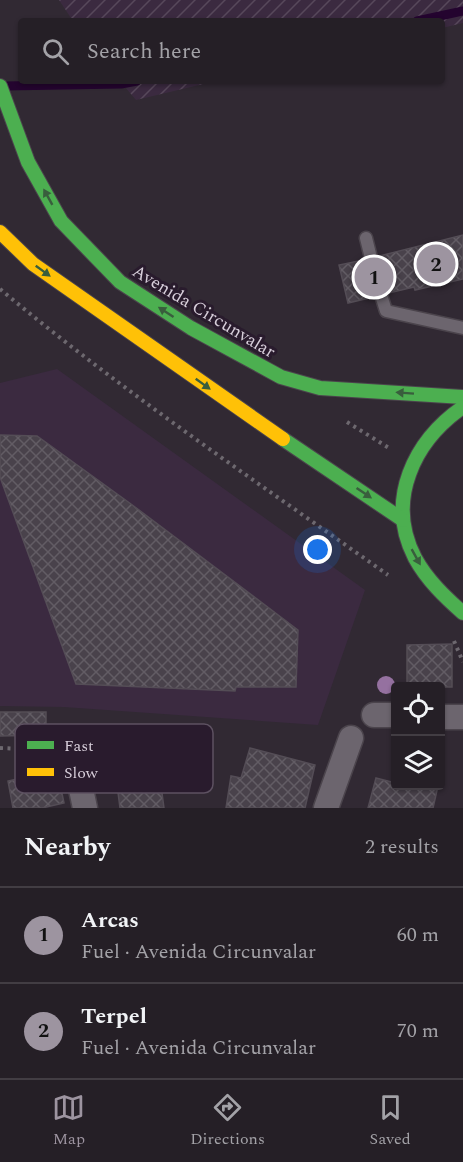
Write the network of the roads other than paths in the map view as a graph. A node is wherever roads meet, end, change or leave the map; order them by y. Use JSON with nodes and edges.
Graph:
{"nodes":[{"id":1,"x":0,"y":86,"type":"edge"},
{"id":2,"x":0,"y":232,"type":"edge"},
{"id":3,"x":366,"y":238,"type":"dead end"},
{"id":4,"x":371,"y":258,"type":"dead end"},
{"id":5,"x":381,"y":295,"type":"dead end"},
{"id":6,"x":463,"y":328,"type":"edge"},
{"id":7,"x":463,"y":397,"type":"edge"},
{"id":8,"x":463,"y":407,"type":"edge"},
{"id":9,"x":403,"y":520,"type":"junction"},
{"id":10,"x":463,"y":613,"type":"edge"},
{"id":11,"x":445,"y":717,"type":"edge"},
{"id":12,"x":463,"y":717,"type":"edge"},
{"id":13,"x":351,"y":738,"type":"dead end"},
{"id":14,"x":82,"y":793,"type":"edge"},
{"id":15,"x":85,"y":808,"type":"edge"},
{"id":16,"x":326,"y":808,"type":"edge"}],
"edges":[{"from":7,"to":1,"type":"highway","name":"Avenida Circunvalar","one_way":true},
{"from":2,"to":9,"type":"highway","one_way":true},
{"from":3,"to":4,"type":"lane"},
{"from":5,"to":6,"type":"lane"},
{"from":8,"to":9,"type":"highway"},
{"from":9,"to":10,"type":"highway","one_way":true},
{"from":11,"to":12,"type":"street"},
{"from":13,"to":16,"type":"street"},
{"from":14,"to":15,"type":"street"}]}
